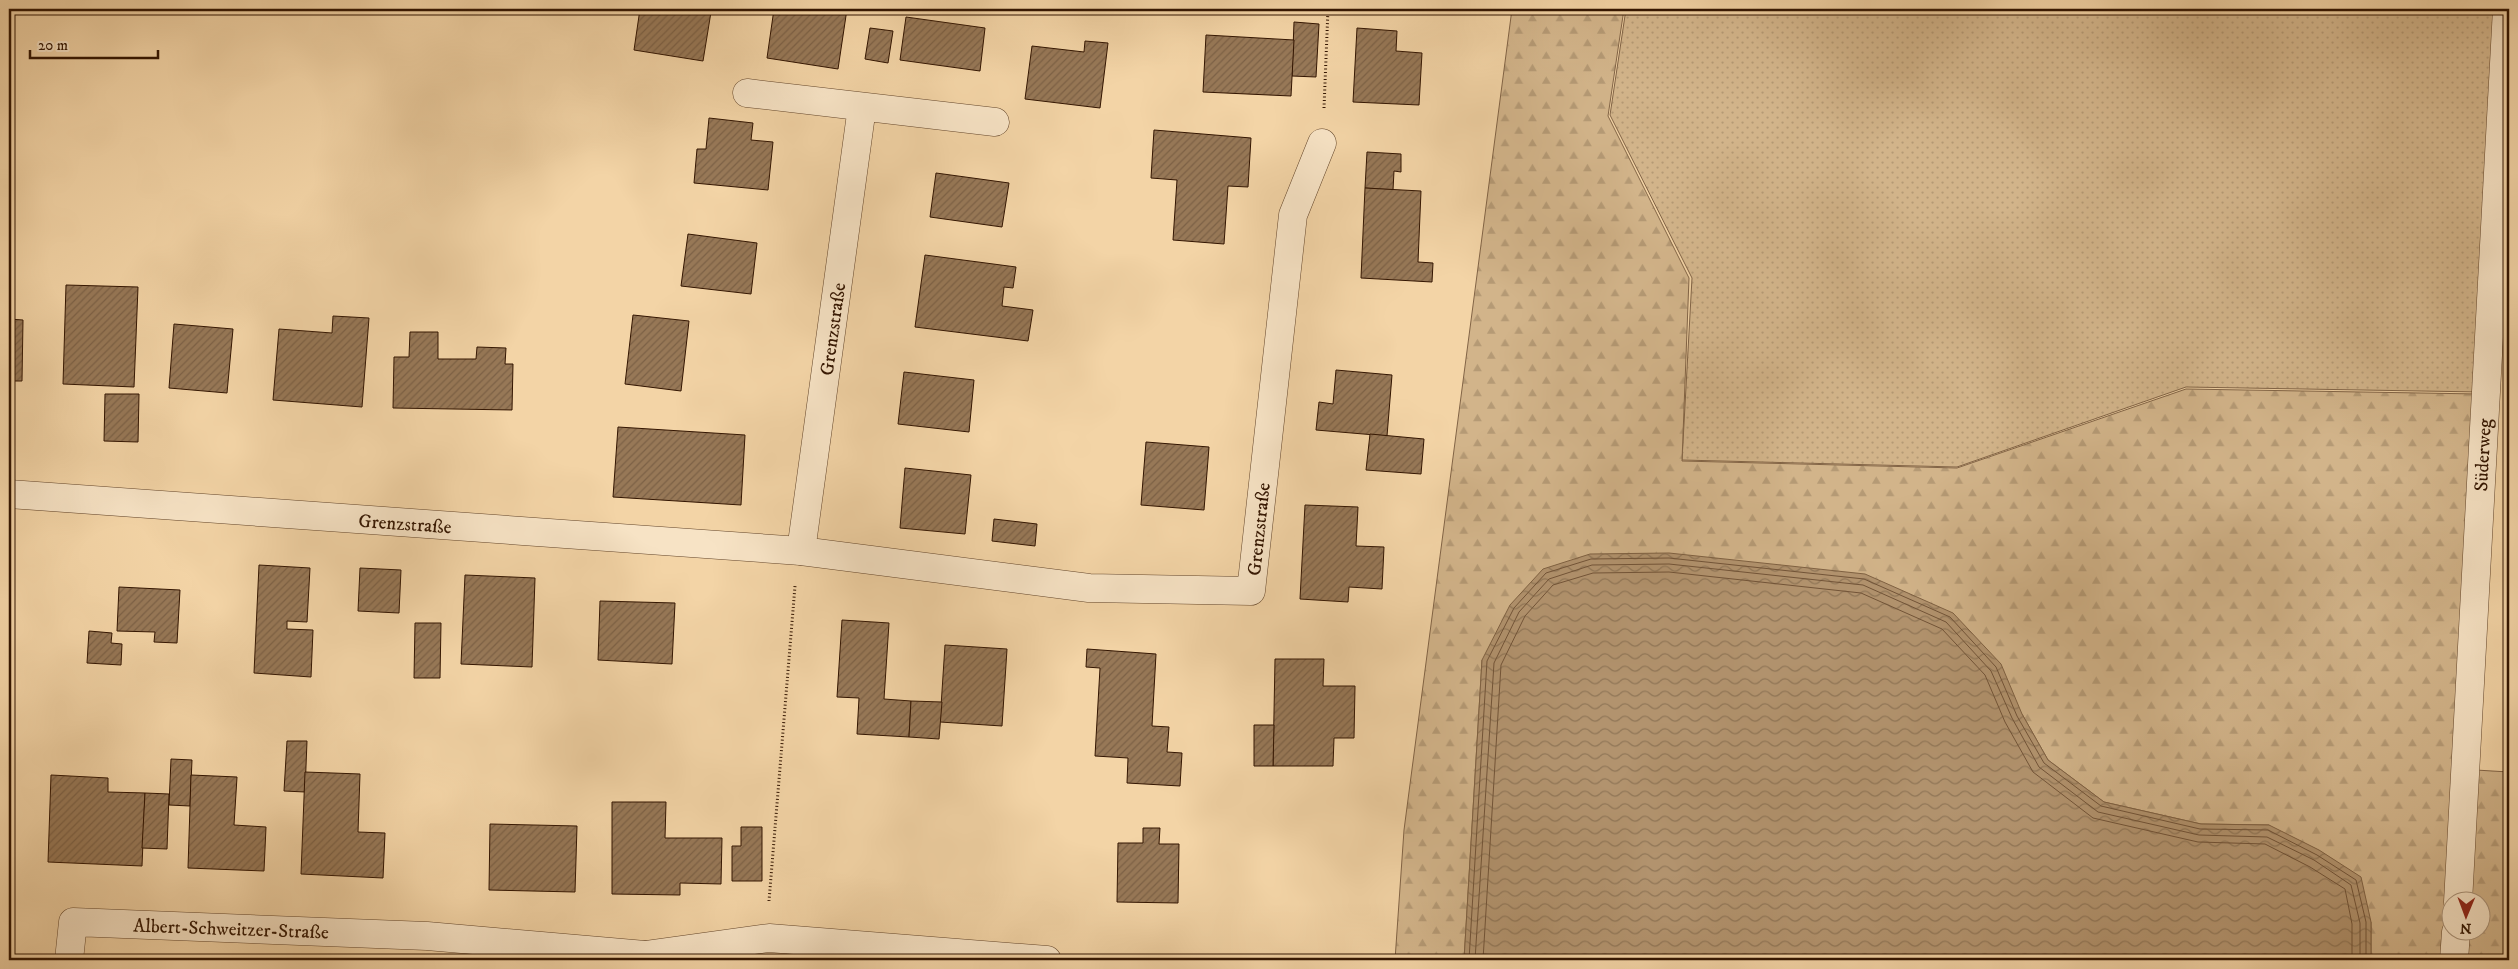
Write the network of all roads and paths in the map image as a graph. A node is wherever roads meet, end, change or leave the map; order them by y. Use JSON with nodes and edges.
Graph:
{"nodes":[{"id":1,"x":1328,"y":9,"type":"edge"},
{"id":2,"x":2507,"y":9,"type":"edge"},
{"id":3,"x":747,"y":93,"type":"dead end"},
{"id":4,"x":862,"y":107,"type":"junction"},
{"id":5,"x":995,"y":122,"type":"dead end"},
{"id":6,"x":1322,"y":143,"type":"joint"},
{"id":7,"x":9,"y":494,"type":"edge"},
{"id":8,"x":801,"y":551,"type":"junction"},
{"id":9,"x":2459,"y":892,"type":"edge"},
{"id":10,"x":769,"y":938,"type":"junction"},
{"id":11,"x":2455,"y":942,"type":"edge"},
{"id":12,"x":645,"y":958,"type":"edge"},
{"id":13,"x":69,"y":960,"type":"edge"},
{"id":14,"x":1046,"y":960,"type":"edge"},
{"id":15,"x":2454,"y":960,"type":"edge"}],
"edges":[{"from":1,"to":6,"type":"path"},
{"from":2,"to":9,"type":"street","name":"Süderweg"},
{"from":3,"to":4,"type":"street"},
{"from":4,"to":5,"type":"street"},
{"from":4,"to":8,"type":"street","name":"Grenzstraße"},
{"from":6,"to":8,"type":"street","name":"Grenzstraße"},
{"from":7,"to":8,"type":"street","name":"Grenzstraße"},
{"from":8,"to":10,"type":"path"},
{"from":10,"to":12,"type":"street"},
{"from":10,"to":14,"type":"street"},
{"from":11,"to":15,"type":"street"},
{"from":12,"to":13,"type":"street","name":"Albert-Schweitzer-Straße"}]}
